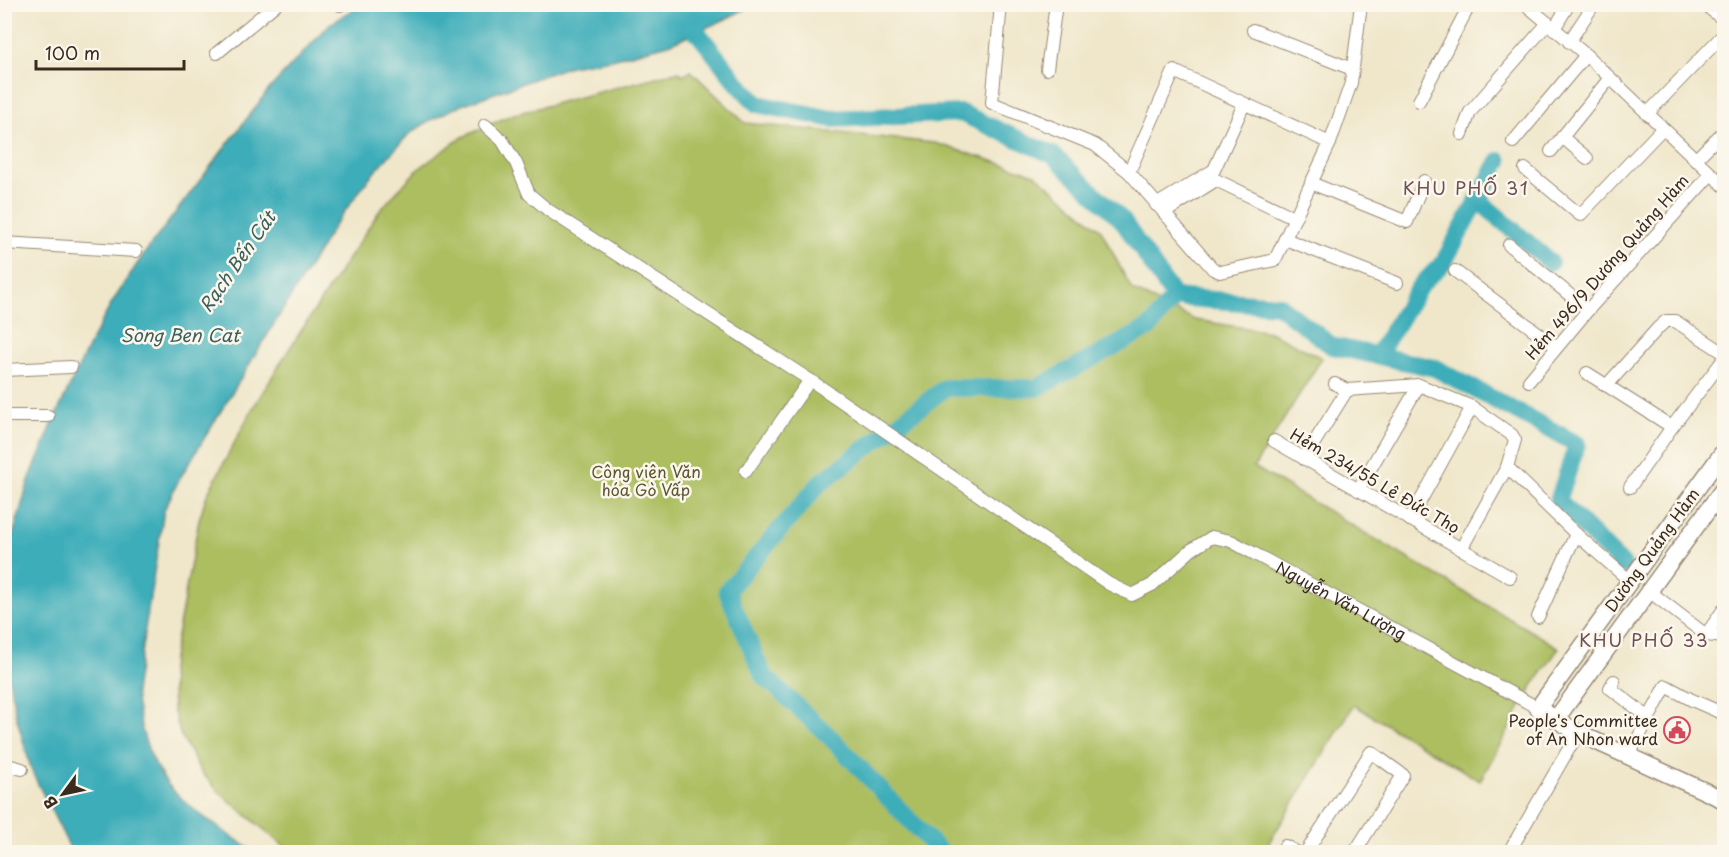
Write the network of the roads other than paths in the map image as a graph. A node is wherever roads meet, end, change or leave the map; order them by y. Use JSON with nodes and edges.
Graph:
{"nodes":[{"id":1,"x":276,"y":4,"type":"edge"},
{"id":2,"x":1002,"y":4,"type":"edge"},
{"id":3,"x":1056,"y":4,"type":"edge"},
{"id":4,"x":1360,"y":4,"type":"edge"},
{"id":5,"x":1470,"y":4,"type":"edge"},
{"id":6,"x":1525,"y":4,"type":"edge"},
{"id":7,"x":1569,"y":4,"type":"edge"},
{"id":8,"x":1594,"y":4,"type":"edge"},
{"id":9,"x":1704,"y":4,"type":"edge"},
{"id":10,"x":1725,"y":20,"type":"edge"},
{"id":11,"x":1551,"y":26,"type":"junction"},
{"id":12,"x":1253,"y":30,"type":"dead end"},
{"id":13,"x":1725,"y":34,"type":"edge"},
{"id":14,"x":1569,"y":42,"type":"junction"},
{"id":15,"x":217,"y":53,"type":"dead end"},
{"id":16,"x":1586,"y":56,"type":"junction"},
{"id":17,"x":1047,"y":69,"type":"dead end"},
{"id":18,"x":1352,"y":69,"type":"junction"},
{"id":19,"x":1610,"y":78,"type":"junction"},
{"id":20,"x":1419,"y":101,"type":"dead end"},
{"id":21,"x":1244,"y":104,"type":"junction"},
{"id":22,"x":1647,"y":114,"type":"junction"},
{"id":23,"x":485,"y":125,"type":"dead end"},
{"id":24,"x":1662,"y":129,"type":"junction"},
{"id":25,"x":1725,"y":132,"type":"edge"},
{"id":26,"x":1462,"y":134,"type":"dead end"},
{"id":27,"x":1562,"y":136,"type":"junction"},
{"id":28,"x":1513,"y":141,"type":"dead end"},
{"id":29,"x":1330,"y":143,"type":"junction"},
{"id":30,"x":1551,"y":151,"type":"dead end"},
{"id":31,"x":1587,"y":158,"type":"dead end"},
{"id":32,"x":1695,"y":160,"type":"junction"},
{"id":33,"x":1525,"y":169,"type":"dead end"},
{"id":34,"x":1129,"y":172,"type":"junction"},
{"id":35,"x":1215,"y":175,"type":"junction"},
{"id":36,"x":1719,"y":178,"type":"edge"},
{"id":37,"x":1424,"y":182,"type":"dead end"},
{"id":38,"x":1311,"y":183,"type":"junction"},
{"id":39,"x":1160,"y":209,"type":"junction"},
{"id":40,"x":1295,"y":218,"type":"junction"},
{"id":41,"x":1285,"y":239,"type":"junction"},
{"id":42,"x":4,"y":243,"type":"edge"},
{"id":43,"x":1509,"y":245,"type":"dead end"},
{"id":44,"x":136,"y":251,"type":"dead end"},
{"id":45,"x":1455,"y":271,"type":"dead end"},
{"id":46,"x":1397,"y":283,"type":"dead end"},
{"id":47,"x":1588,"y":310,"type":"junction"},
{"id":48,"x":1557,"y":347,"type":"junction"},
{"id":49,"x":1725,"y":353,"type":"edge"},
{"id":50,"x":1725,"y":359,"type":"edge"},
{"id":51,"x":71,"y":367,"type":"dead end"},
{"id":52,"x":4,"y":370,"type":"edge"},
{"id":53,"x":1587,"y":373,"type":"dead end"},
{"id":54,"x":810,"y":380,"type":"junction"},
{"id":55,"x":1529,"y":381,"type":"dead end"},
{"id":56,"x":1335,"y":384,"type":"dead end"},
{"id":57,"x":1606,"y":385,"type":"junction"},
{"id":58,"x":1419,"y":386,"type":"junction"},
{"id":59,"x":1347,"y":390,"type":"junction"},
{"id":60,"x":1472,"y":407,"type":"junction"},
{"id":61,"x":4,"y":416,"type":"edge"},
{"id":62,"x":48,"y":416,"type":"dead end"},
{"id":63,"x":1672,"y":427,"type":"junction"},
{"id":64,"x":1274,"y":441,"type":"dead end"},
{"id":65,"x":1725,"y":451,"type":"edge"},
{"id":66,"x":1304,"y":459,"type":"junction"},
{"id":67,"x":1507,"y":467,"type":"junction"},
{"id":68,"x":746,"y":471,"type":"dead end"},
{"id":69,"x":1630,"y":487,"type":"dead end"},
{"id":70,"x":1725,"y":488,"type":"edge"},
{"id":71,"x":1358,"y":490,"type":"junction"},
{"id":72,"x":1719,"y":508,"type":"edge"},
{"id":73,"x":1410,"y":520,"type":"junction"},
{"id":74,"x":1576,"y":534,"type":"junction"},
{"id":75,"x":1461,"y":549,"type":"junction"},
{"id":76,"x":1510,"y":577,"type":"dead end"},
{"id":77,"x":1630,"y":581,"type":"junction"},
{"id":78,"x":1649,"y":591,"type":"junction"},
{"id":79,"x":1725,"y":609,"type":"edge"},
{"id":80,"x":1538,"y":617,"type":"dead end"},
{"id":81,"x":1706,"y":635,"type":"junction"},
{"id":82,"x":1725,"y":637,"type":"edge"},
{"id":83,"x":1614,"y":681,"type":"dead end"},
{"id":84,"x":1538,"y":708,"type":"junction"},
{"id":85,"x":1725,"y":714,"type":"edge"},
{"id":86,"x":1648,"y":717,"type":"junction"},
{"id":87,"x":1556,"y":719,"type":"junction"},
{"id":88,"x":1578,"y":733,"type":"junction"},
{"id":89,"x":1629,"y":755,"type":"junction"},
{"id":90,"x":4,"y":764,"type":"edge"},
{"id":91,"x":22,"y":769,"type":"dead end"},
{"id":92,"x":1725,"y":800,"type":"edge"},
{"id":93,"x":1306,"y":852,"type":"edge"},
{"id":94,"x":1355,"y":852,"type":"edge"},
{"id":95,"x":1509,"y":852,"type":"edge"}],
"edges":[{"from":1,"to":15,"type":"street"},
{"from":2,"to":34,"type":"street"},
{"from":3,"to":17,"type":"street"},
{"from":4,"to":18,"type":"street"},
{"from":5,"to":20,"type":"street"},
{"from":6,"to":11,"type":"street"},
{"from":7,"to":11,"type":"street"},
{"from":8,"to":14,"type":"street"},
{"from":9,"to":10,"type":"street"},
{"from":11,"to":14,"type":"street"},
{"from":11,"to":26,"type":"street"},
{"from":12,"to":18,"type":"street"},
{"from":13,"to":22,"type":"street"},
{"from":14,"to":16,"type":"street"},
{"from":16,"to":19,"type":"street"},
{"from":16,"to":28,"type":"street"},
{"from":18,"to":29,"type":"street"},
{"from":19,"to":22,"type":"street"},
{"from":19,"to":27,"type":"street"},
{"from":21,"to":29,"type":"street"},
{"from":21,"to":34,"type":"street"},
{"from":21,"to":35,"type":"street"},
{"from":22,"to":24,"type":"street"},
{"from":23,"to":54,"type":"street"},
{"from":24,"to":32,"type":"street"},
{"from":24,"to":33,"type":"street"},
{"from":25,"to":32,"type":"street"},
{"from":27,"to":30,"type":"street"},
{"from":27,"to":31,"type":"street"},
{"from":29,"to":38,"type":"street"},
{"from":32,"to":36,"type":"street"},
{"from":34,"to":39,"type":"street"},
{"from":35,"to":39,"type":"street"},
{"from":35,"to":40,"type":"street"},
{"from":36,"to":47,"type":"street","name":"Hẻm 496/9 Dương Quảng Hàm"},
{"from":37,"to":38,"type":"street"},
{"from":38,"to":40,"type":"street"},
{"from":39,"to":41,"type":"street"},
{"from":40,"to":41,"type":"street"},
{"from":41,"to":46,"type":"street"},
{"from":42,"to":44,"type":"street"},
{"from":43,"to":47,"type":"street"},
{"from":45,"to":48,"type":"street"},
{"from":47,"to":48,"type":"street","name":"Hẻm 496/9 Dương Quảng Hàm"},
{"from":48,"to":55,"type":"street","name":"Hẻm 496/9 Dương Quảng Hàm"},
{"from":49,"to":57,"type":"street"},
{"from":50,"to":63,"type":"street"},
{"from":51,"to":52,"type":"street"},
{"from":53,"to":57,"type":"street"},
{"from":54,"to":68,"type":"street"},
{"from":54,"to":84,"type":"street","name":"Nguyễn Văn Lượng"},
{"from":56,"to":59,"type":"street"},
{"from":57,"to":63,"type":"street"},
{"from":58,"to":59,"type":"street"},
{"from":58,"to":60,"type":"street"},
{"from":58,"to":71,"type":"street"},
{"from":59,"to":66,"type":"street"},
{"from":60,"to":67,"type":"street","name":"Hẻm 234/55 Lê Đức Thọ"},
{"from":60,"to":73,"type":"street"},
{"from":61,"to":62,"type":"street"},
{"from":63,"to":69,"type":"street"},
{"from":64,"to":66,"type":"street","name":"Hẻm 234/55 Lê Đức Thọ"},
{"from":65,"to":77,"type":"street","name":"Dương Quảng Hàm"},
{"from":66,"to":71,"type":"street","name":"Hẻm 234/55 Lê Đức Thọ"},
{"from":67,"to":74,"type":"street"},
{"from":67,"to":75,"type":"street","name":"Hẻm 234/55 Lê Đức Thọ"},
{"from":70,"to":72,"type":"street","name":"Dương Quảng Hàm"},
{"from":71,"to":73,"type":"street","name":"Hẻm 234/55 Lê Đức Thọ"},
{"from":72,"to":78,"type":"street","name":"Dương Quảng Hàm"},
{"from":73,"to":75,"type":"street","name":"Hẻm 234/55 Lê Đức Thọ"},
{"from":74,"to":77,"type":"street"},
{"from":74,"to":80,"type":"street"},
{"from":75,"to":76,"type":"street","name":"Hẻm 234/55 Lê Đức Thọ"},
{"from":77,"to":84,"type":"street","name":"Dương Quảng Hàm"},
{"from":78,"to":81,"type":"street"},
{"from":78,"to":87,"type":"street","name":"Dương Quảng Hàm"},
{"from":79,"to":81,"type":"street"},
{"from":81,"to":82,"type":"street"},
{"from":83,"to":86,"type":"street"},
{"from":84,"to":87,"type":"street","name":"Nguyễn Văn Lượng"},
{"from":85,"to":86,"type":"street"},
{"from":86,"to":89,"type":"street"},
{"from":87,"to":88,"type":"street","name":"Nguyễn Văn Lượng"},
{"from":88,"to":89,"type":"street","name":"Nguyễn Văn Lượng"},
{"from":88,"to":95,"type":"street"},
{"from":89,"to":92,"type":"street","name":"Nguyễn Văn Lượng"},
{"from":90,"to":91,"type":"street"},
{"from":93,"to":94,"type":"street"}]}
